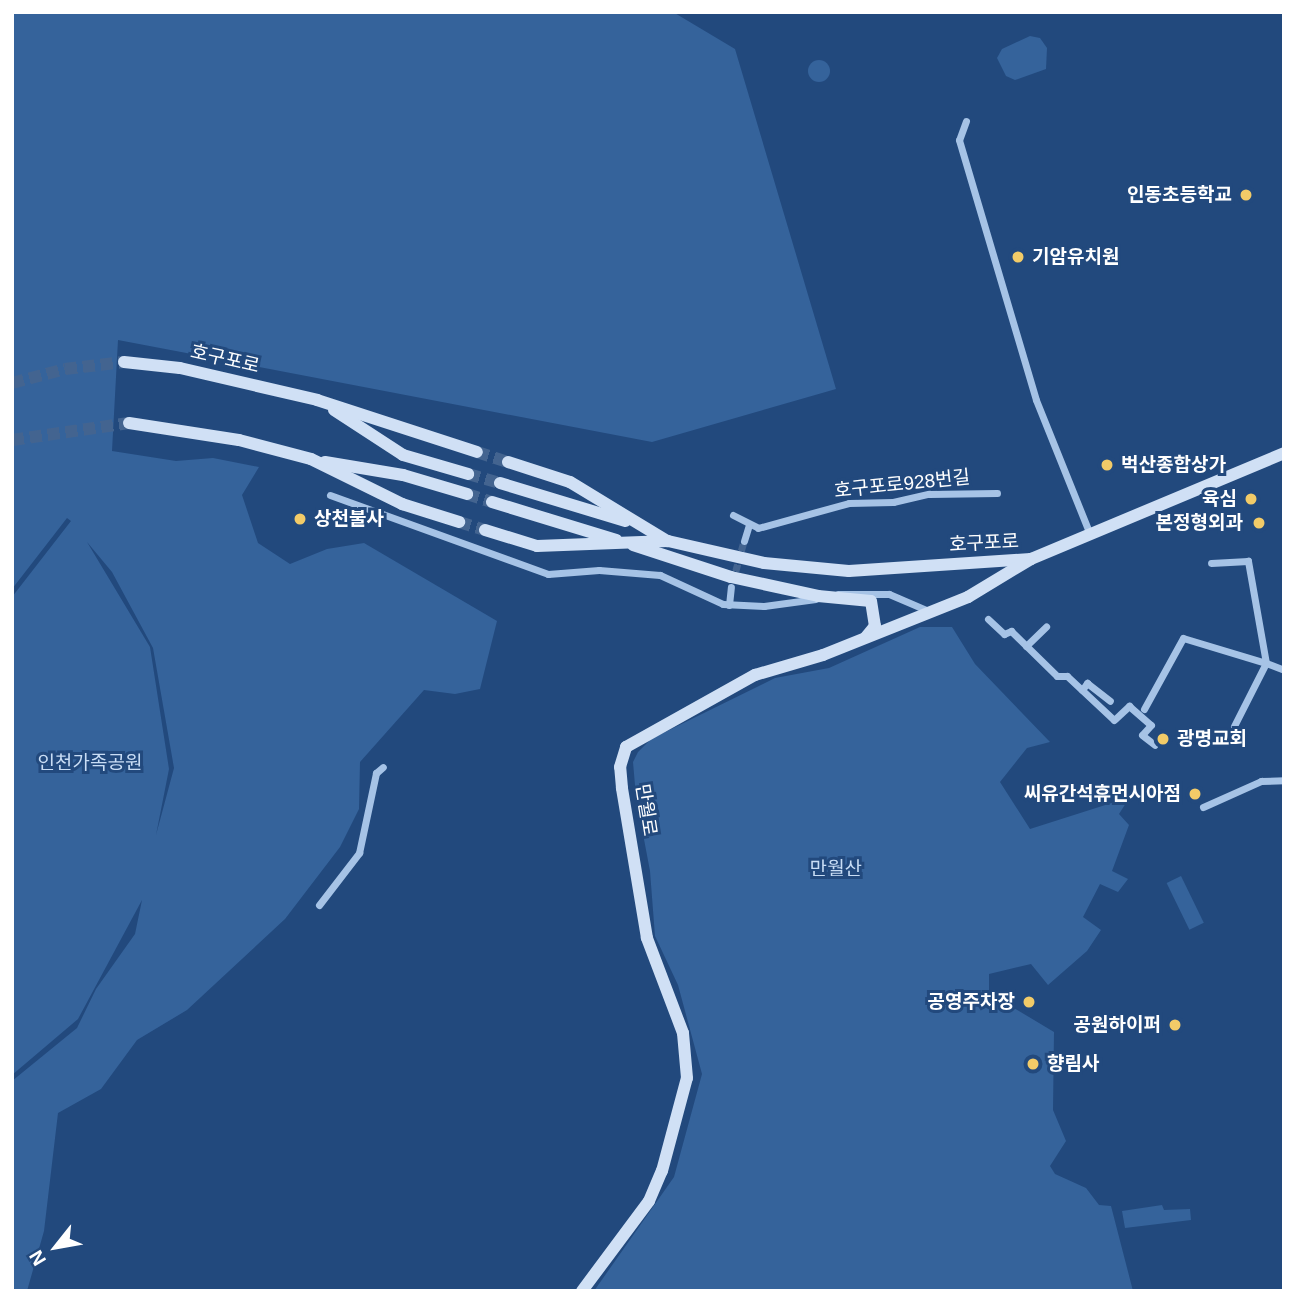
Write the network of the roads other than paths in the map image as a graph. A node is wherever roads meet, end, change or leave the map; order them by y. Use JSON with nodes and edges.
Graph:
{"nodes":[{"id":1,"x":967,"y":121,"type":"dead end"},
{"id":2,"x":124,"y":362,"type":"tunnel mouth"},
{"id":3,"x":317,"y":400,"type":"junction"},
{"id":4,"x":129,"y":423,"type":"tunnel mouth"},
{"id":5,"x":477,"y":452,"type":"tunnel mouth"},
{"id":6,"x":1284,"y":453,"type":"edge"},
{"id":7,"x":311,"y":459,"type":"junction"},
{"id":8,"x":508,"y":462,"type":"tunnel mouth"},
{"id":9,"x":468,"y":474,"type":"tunnel mouth"},
{"id":10,"x":500,"y":484,"type":"tunnel mouth"},
{"id":11,"x":996,"y":493,"type":"dead end"},
{"id":12,"x":467,"y":494,"type":"tunnel mouth"},
{"id":13,"x":330,"y":495,"type":"dead end"},
{"id":14,"x":492,"y":502,"type":"tunnel mouth"},
{"id":15,"x":733,"y":515,"type":"dead end"},
{"id":16,"x":459,"y":522,"type":"tunnel mouth"},
{"id":17,"x":749,"y":525,"type":"junction"},
{"id":18,"x":642,"y":526,"type":"junction"},
{"id":19,"x":485,"y":530,"type":"tunnel mouth"},
{"id":20,"x":1090,"y":534,"type":"junction"},
{"id":21,"x":667,"y":541,"type":"junction"},
{"id":22,"x":744,"y":541,"type":"tunnel mouth"},
{"id":23,"x":627,"y":543,"type":"junction"},
{"id":24,"x":1031,"y":559,"type":"junction"},
{"id":25,"x":1211,"y":563,"type":"dead end"},
{"id":26,"x":731,"y":587,"type":"tunnel mouth"},
{"id":27,"x":827,"y":597,"type":"junction"},
{"id":28,"x":729,"y":605,"type":"junction"},
{"id":29,"x":931,"y":612,"type":"junction"},
{"id":30,"x":988,"y":620,"type":"dead end"},
{"id":31,"x":1046,"y":627,"type":"dead end"},
{"id":32,"x":866,"y":638,"type":"junction"},
{"id":33,"x":1026,"y":646,"type":"junction"},
{"id":34,"x":1266,"y":663,"type":"junction"},
{"id":35,"x":1284,"y":670,"type":"edge"},
{"id":36,"x":1082,"y":690,"type":"junction"},
{"id":37,"x":1110,"y":701,"type":"dead end"},
{"id":38,"x":1144,"y":709,"type":"dead end"},
{"id":39,"x":1234,"y":726,"type":"dead end"},
{"id":40,"x":1155,"y":745,"type":"dead end"},
{"id":41,"x":383,"y":767,"type":"dead end"},
{"id":42,"x":1284,"y":780,"type":"edge"},
{"id":43,"x":1203,"y":807,"type":"dead end"},
{"id":44,"x":319,"y":905,"type":"dead end"},
{"id":45,"x":582,"y":1291,"type":"edge"}],
"edges":[{"from":1,"to":20,"type":"street"},
{"from":2,"to":3,"type":"main road","name":"호구포로"},
{"from":3,"to":5,"type":"main road","name":"호구포로"},
{"from":3,"to":9,"type":"main road","name":"호구포로"},
{"from":4,"to":7,"type":"main road"},
{"from":6,"to":20,"type":"main road","name":"호구포로"},
{"from":7,"to":12,"type":"main road"},
{"from":7,"to":16,"type":"main road"},
{"from":8,"to":18,"type":"main road","name":"호구포로"},
{"from":10,"to":18,"type":"main road","name":"호구포로"},
{"from":11,"to":17,"type":"street","name":"호구포로928번길"},
{"from":13,"to":28,"type":"street"},
{"from":14,"to":23,"type":"main road","name":"호구포로"},
{"from":15,"to":17,"type":"street"},
{"from":17,"to":22,"type":"street"},
{"from":18,"to":21,"type":"main road","name":"호구포로"},
{"from":19,"to":23,"type":"main road","name":"호구포로"},
{"from":20,"to":24,"type":"main road","name":"호구포로"},
{"from":21,"to":23,"type":"main road","name":"호구포로"},
{"from":21,"to":24,"type":"main road","name":"호구포로"},
{"from":23,"to":27,"type":"main road"},
{"from":24,"to":29,"type":"main road","name":"만월로"},
{"from":25,"to":34,"type":"street"},
{"from":26,"to":28,"type":"street"},
{"from":27,"to":28,"type":"street"},
{"from":27,"to":29,"type":"street"},
{"from":27,"to":32,"type":"main road"},
{"from":29,"to":32,"type":"main road","name":"만월로"},
{"from":30,"to":33,"type":"street"},
{"from":31,"to":33,"type":"street"},
{"from":32,"to":45,"type":"main road","name":"만월로"},
{"from":33,"to":36,"type":"street"},
{"from":34,"to":35,"type":"street"},
{"from":34,"to":38,"type":"street"},
{"from":34,"to":39,"type":"street"},
{"from":36,"to":37,"type":"street"},
{"from":36,"to":40,"type":"street"},
{"from":41,"to":44,"type":"street"},
{"from":42,"to":43,"type":"street"}]}
